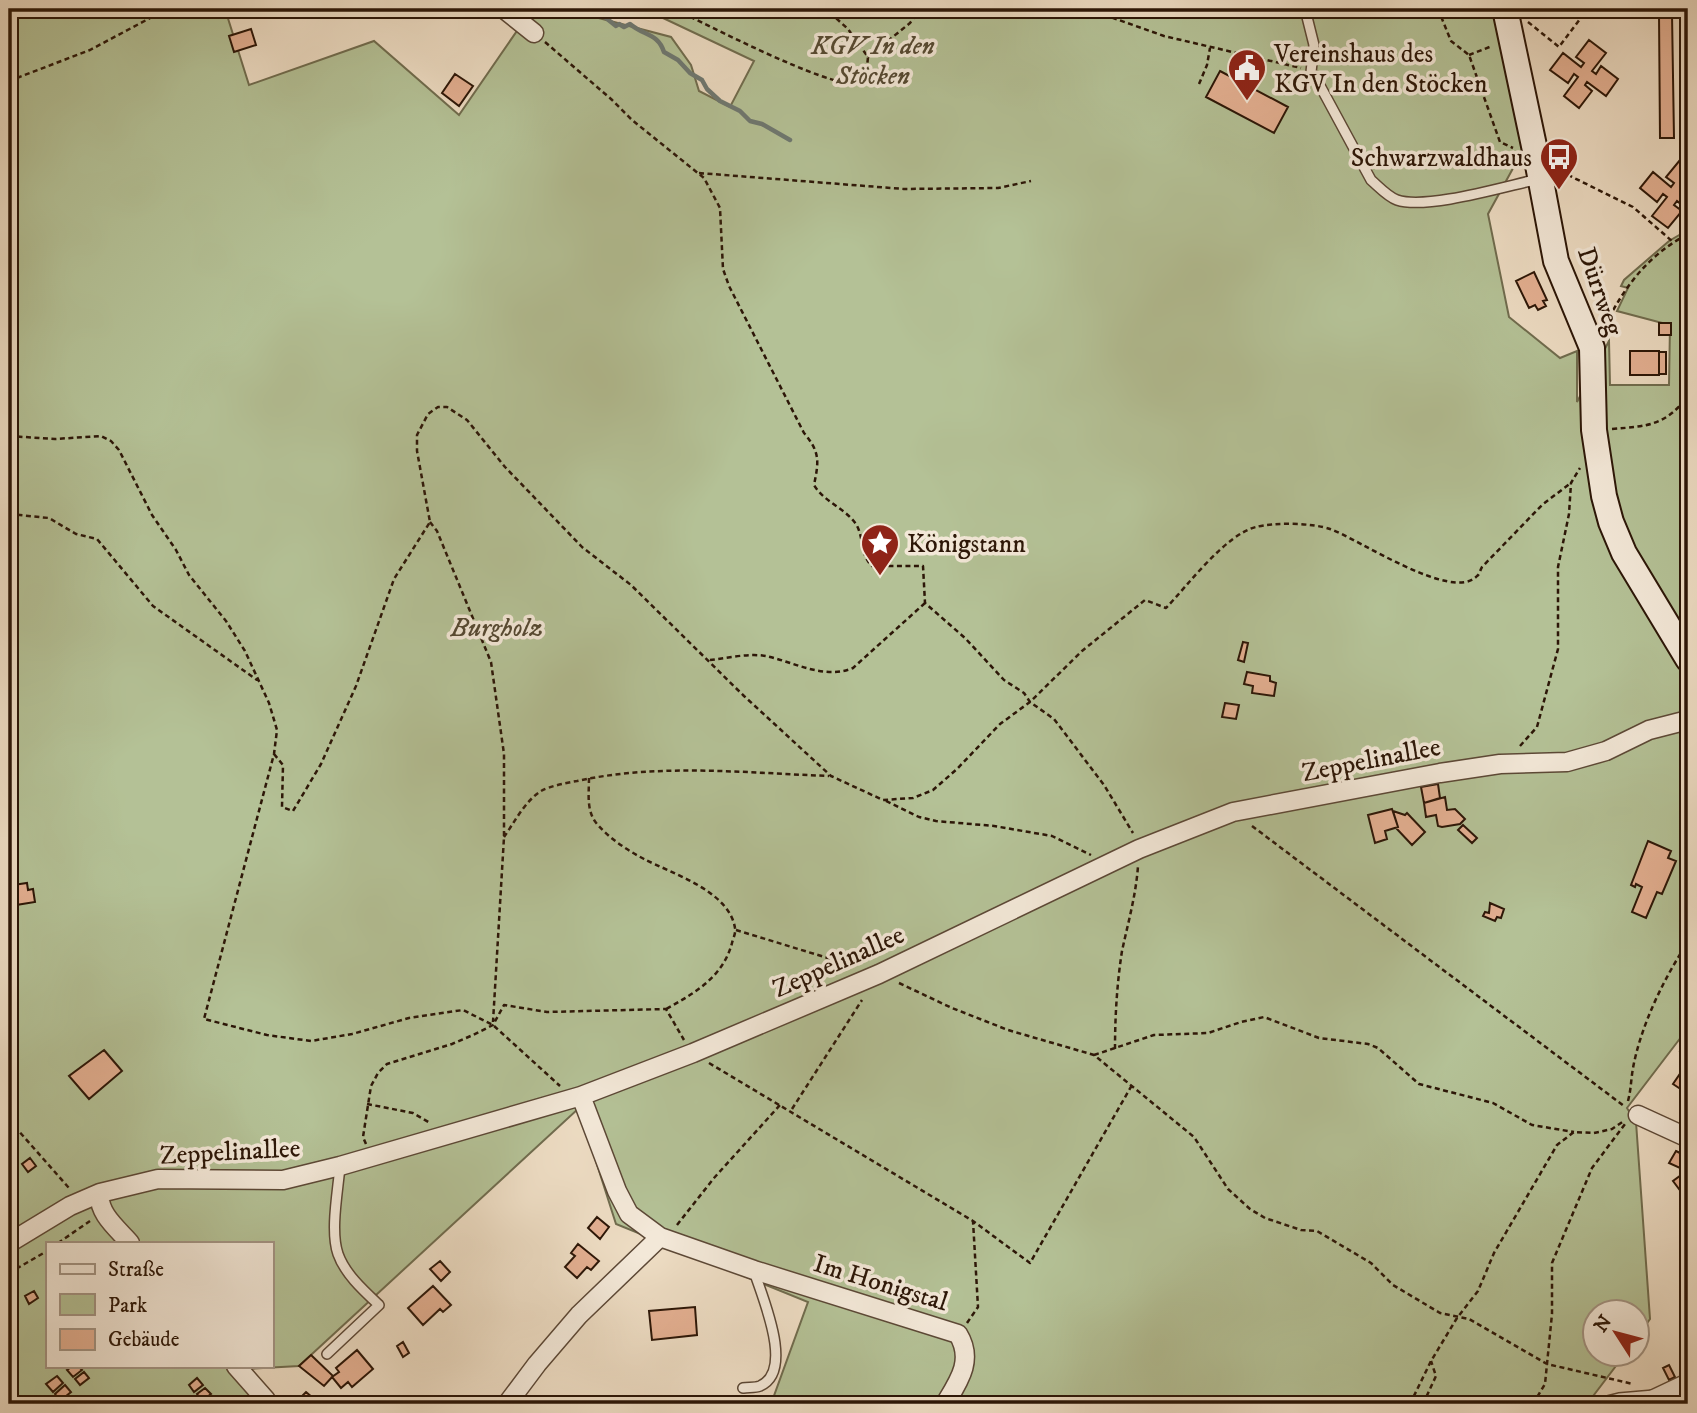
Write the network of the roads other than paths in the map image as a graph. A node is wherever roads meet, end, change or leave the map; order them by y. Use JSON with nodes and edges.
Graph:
{"nodes":[{"id":1,"x":504,"y":9,"type":"edge"},
{"id":2,"x":1305,"y":9,"type":"edge"},
{"id":3,"x":1513,"y":21,"type":"edge"},
{"id":4,"x":534,"y":33,"type":"road end"},
{"id":5,"x":1539,"y":169,"type":"junction"},
{"id":6,"x":1688,"y":659,"type":"edge"},
{"id":7,"x":1688,"y":720,"type":"edge"},
{"id":8,"x":581,"y":1096,"type":"junction"},
{"id":9,"x":1630,"y":1117,"type":"road end"},
{"id":10,"x":1688,"y":1140,"type":"edge"},
{"id":11,"x":340,"y":1166,"type":"junction"},
{"id":12,"x":100,"y":1193,"type":"junction"},
{"id":13,"x":660,"y":1237,"type":"junction"},
{"id":14,"x":130,"y":1242,"type":"edge"},
{"id":15,"x":9,"y":1243,"type":"edge"},
{"id":16,"x":754,"y":1270,"type":"junction"},
{"id":17,"x":327,"y":1354,"type":"dead end"},
{"id":18,"x":238,"y":1368,"type":"edge"},
{"id":19,"x":1688,"y":1383,"type":"edge"},
{"id":20,"x":743,"y":1388,"type":"dead end"},
{"id":21,"x":1652,"y":1400,"type":"edge"},
{"id":22,"x":261,"y":1404,"type":"edge"},
{"id":23,"x":507,"y":1404,"type":"edge"},
{"id":24,"x":945,"y":1404,"type":"edge"},
{"id":25,"x":1595,"y":1404,"type":"edge"}],
"edges":[{"from":1,"to":4,"type":"street"},
{"from":2,"to":5,"type":"lane"},
{"from":3,"to":5,"type":"street","name":"Dürrweg"},
{"from":5,"to":6,"type":"street","name":"Dürrweg"},
{"from":7,"to":8,"type":"street","name":"Zeppelinallee"},
{"from":8,"to":11,"type":"street","name":"Zeppelinallee"},
{"from":8,"to":13,"type":"street","name":"Im Honigstal"},
{"from":9,"to":10,"type":"street"},
{"from":11,"to":12,"type":"street","name":"Zeppelinallee"},
{"from":11,"to":17,"type":"lane"},
{"from":12,"to":14,"type":"street"},
{"from":12,"to":15,"type":"street","name":"Zeppelinallee"},
{"from":13,"to":16,"type":"street","name":"Im Honigstal"},
{"from":13,"to":23,"type":"street"},
{"from":16,"to":20,"type":"lane"},
{"from":16,"to":24,"type":"street","name":"Im Honigstal"},
{"from":18,"to":22,"type":"street"},
{"from":19,"to":21,"type":"street"},
{"from":21,"to":25,"type":"lane"}]}
